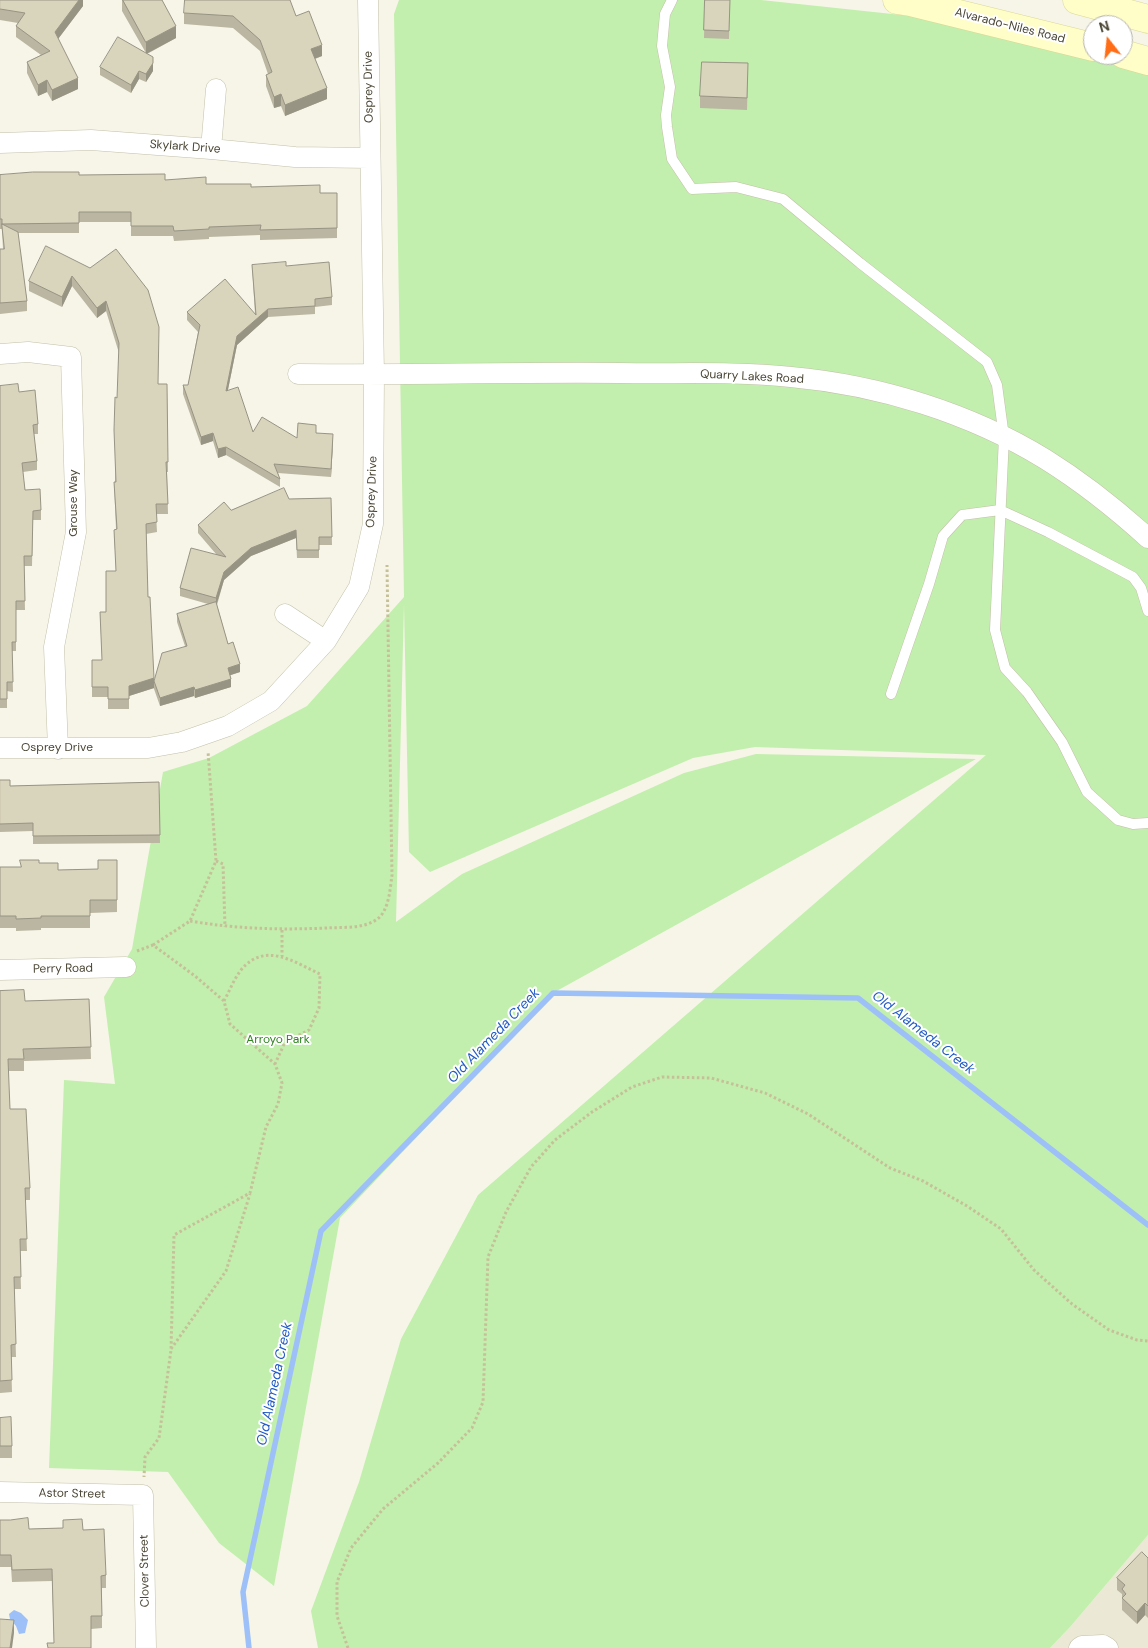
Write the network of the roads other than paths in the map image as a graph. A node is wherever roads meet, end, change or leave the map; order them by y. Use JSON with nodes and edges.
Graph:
{"nodes":[{"id":1,"x":368,"y":0,"type":"edge"},
{"id":2,"x":672,"y":0,"type":"edge"},
{"id":3,"x":898,"y":0,"type":"edge"},
{"id":4,"x":1077,"y":0,"type":"edge"},
{"id":5,"x":1148,"y":19,"type":"edge"},
{"id":6,"x":1083,"y":45,"type":"edge"},
{"id":7,"x":1133,"y":57,"type":"edge"},
{"id":8,"x":1148,"y":61,"type":"edge"},
{"id":9,"x":216,"y":89,"type":"dead end"},
{"id":10,"x":0,"y":143,"type":"edge"},
{"id":11,"x":211,"y":148,"type":"junction"},
{"id":12,"x":370,"y":158,"type":"junction"},
{"id":13,"x":0,"y":354,"type":"edge"},
{"id":14,"x":298,"y":374,"type":"dead end"},
{"id":15,"x":374,"y":374,"type":"junction"},
{"id":16,"x":1004,"y":437,"type":"junction"},
{"id":17,"x":1000,"y":510,"type":"junction"},
{"id":18,"x":1148,"y":538,"type":"edge"},
{"id":19,"x":1148,"y":611,"type":"edge"},
{"id":20,"x":285,"y":614,"type":"dead end"},
{"id":21,"x":326,"y":642,"type":"junction"},
{"id":22,"x":891,"y":694,"type":"dead end"},
{"id":23,"x":0,"y":748,"type":"edge"},
{"id":24,"x":58,"y":749,"type":"junction"},
{"id":25,"x":1148,"y":823,"type":"edge"},
{"id":26,"x":130,"y":960,"type":"road end"},
{"id":27,"x":0,"y":970,"type":"edge"},
{"id":28,"x":0,"y":1492,"type":"edge"},
{"id":29,"x":143,"y":1495,"type":"joint"},
{"id":30,"x":146,"y":1648,"type":"edge"},
{"id":31,"x":1079,"y":1648,"type":"edge"},
{"id":32,"x":1108,"y":1648,"type":"edge"}],
"edges":[{"from":1,"to":12,"type":"street","name":"Osprey Drive"},
{"from":2,"to":16,"type":"lane"},
{"from":3,"to":6,"type":"main road","name":"Alvarado-Niles Road"},
{"from":4,"to":5,"type":"main road"},
{"from":7,"to":8,"type":"main road"},
{"from":9,"to":11,"type":"street"},
{"from":10,"to":11,"type":"street","name":"Skylark Drive"},
{"from":11,"to":12,"type":"street","name":"Skylark Drive"},
{"from":12,"to":15,"type":"street","name":"Osprey Drive"},
{"from":13,"to":24,"type":"street","name":"Grouse Way"},
{"from":14,"to":15,"type":"street","name":"Quarry Lakes Road"},
{"from":15,"to":16,"type":"street","name":"Quarry Lakes Road"},
{"from":15,"to":21,"type":"street","name":"Osprey Drive"},
{"from":16,"to":17,"type":"lane"},
{"from":16,"to":18,"type":"street","name":"Quarry Lakes Road"},
{"from":17,"to":19,"type":"lane"},
{"from":17,"to":22,"type":"lane"},
{"from":17,"to":25,"type":"lane"},
{"from":20,"to":21,"type":"street"},
{"from":21,"to":24,"type":"street","name":"Osprey Drive"},
{"from":23,"to":24,"type":"street","name":"Osprey Drive"},
{"from":26,"to":27,"type":"street","name":"Perry Road"},
{"from":28,"to":29,"type":"street","name":"Astor Street"},
{"from":29,"to":30,"type":"street","name":"Clover Street"},
{"from":31,"to":32,"type":"street"}]}
